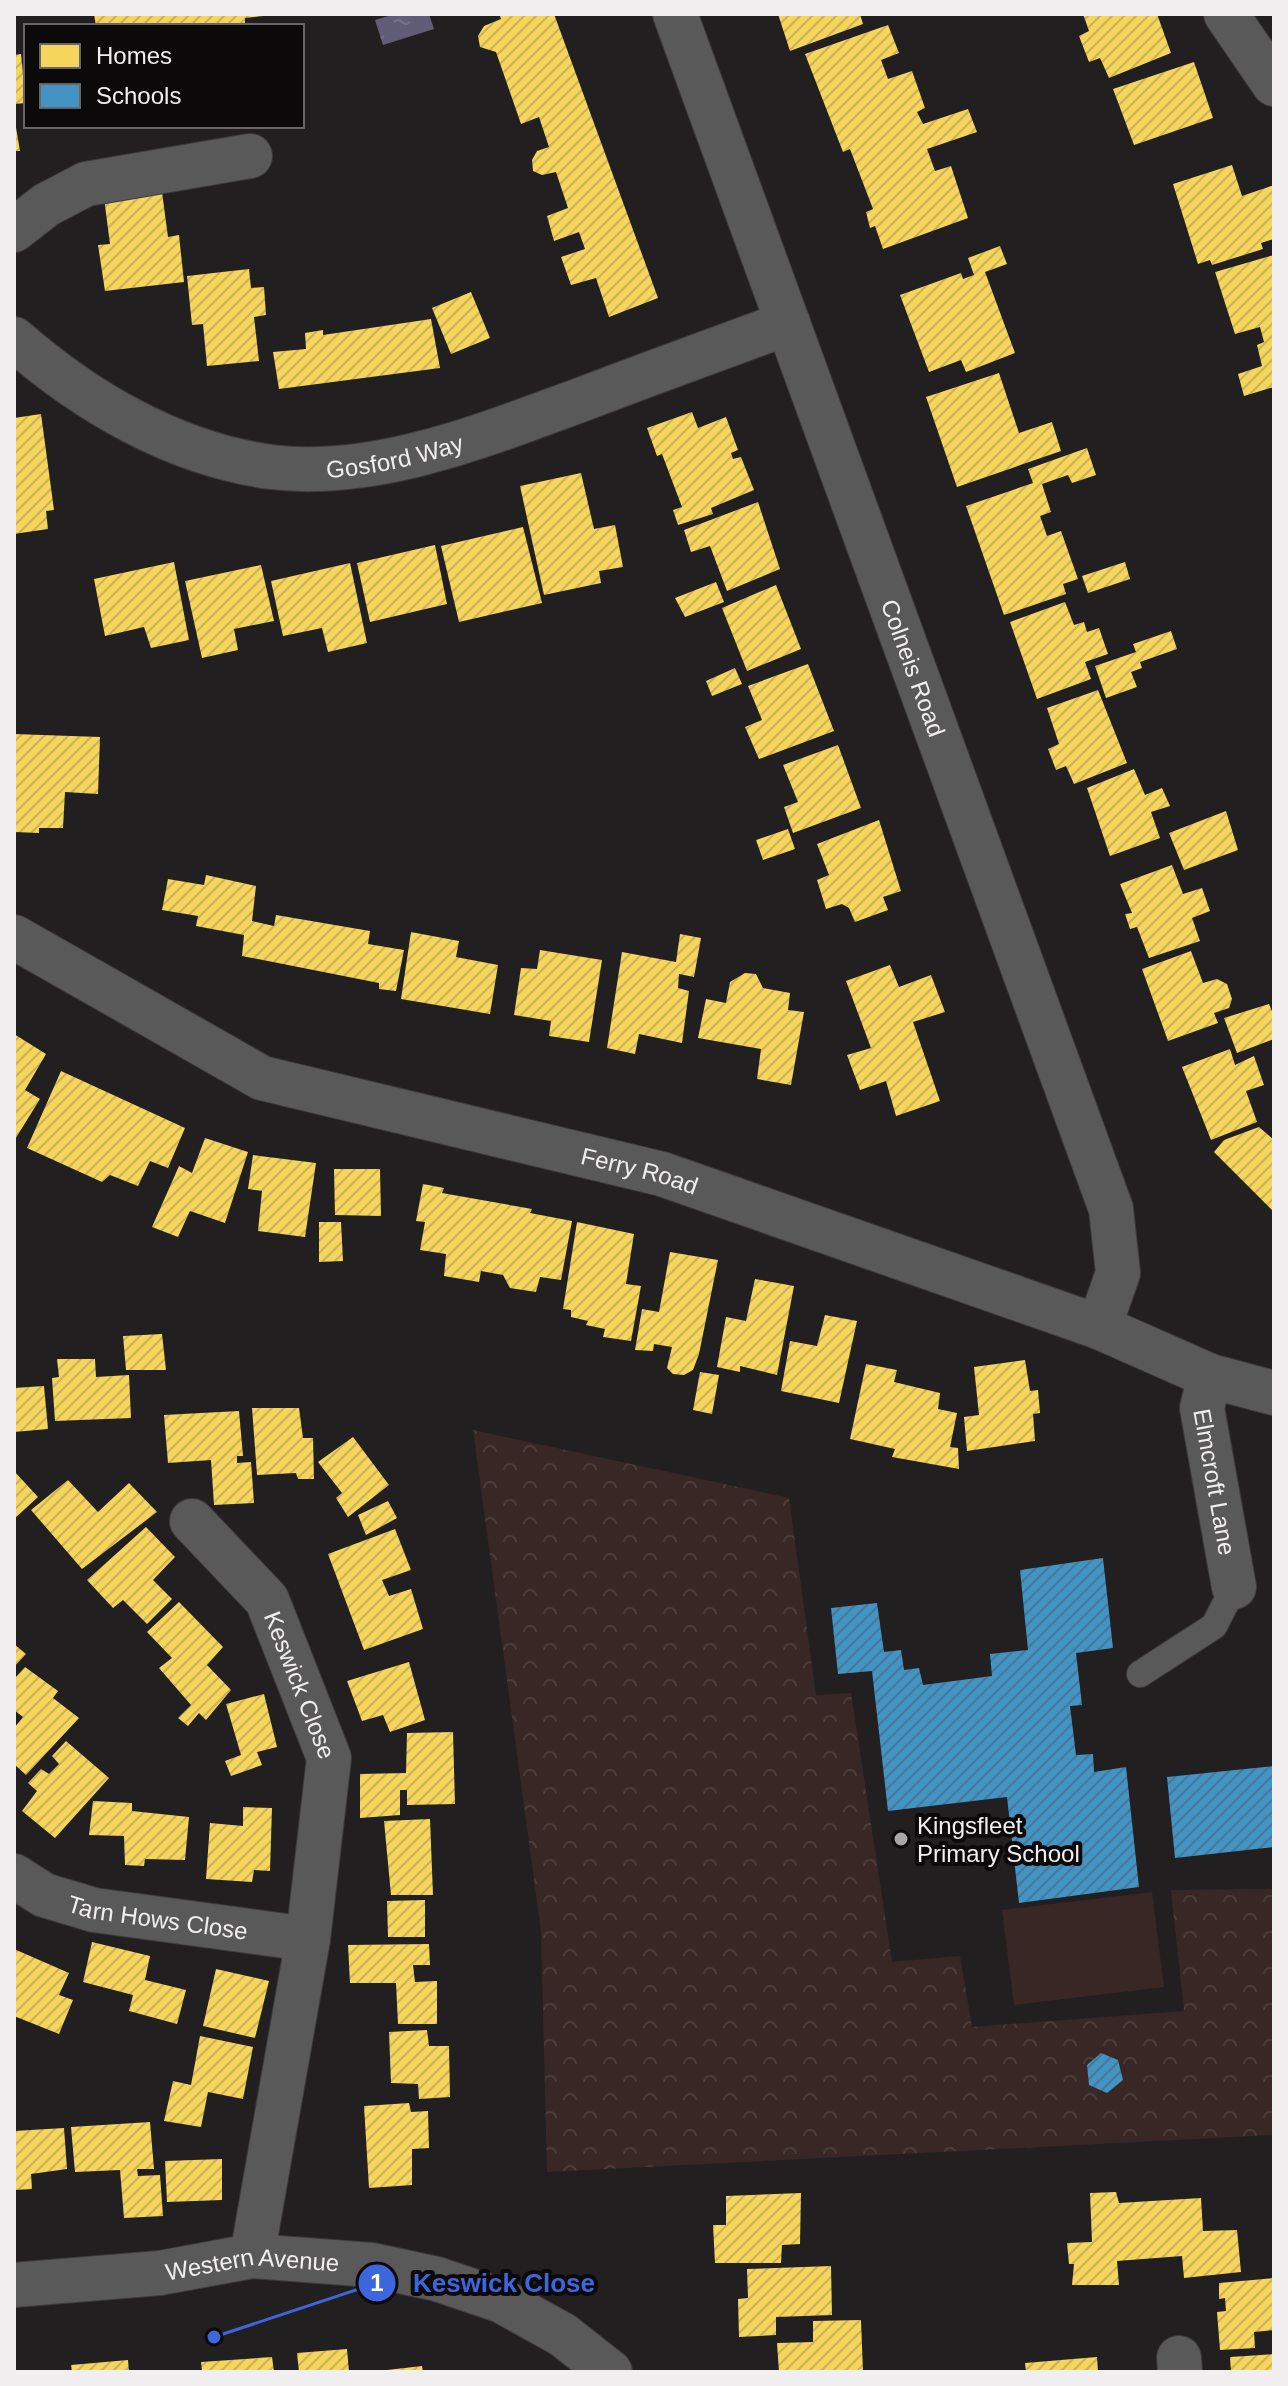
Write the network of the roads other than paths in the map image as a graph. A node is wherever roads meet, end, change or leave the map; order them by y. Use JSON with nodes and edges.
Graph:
{"nodes":[{"id":1,"x":675,"y":14,"type":"edge"},
{"id":2,"x":1226,"y":14,"type":"edge"},
{"id":3,"x":1274,"y":84,"type":"edge"},
{"id":4,"x":250,"y":156,"type":"dead end"},
{"id":5,"x":14,"y":230,"type":"edge"},
{"id":6,"x":788,"y":323,"type":"junction"},
{"id":7,"x":14,"y":339,"type":"edge"},
{"id":8,"x":14,"y":937,"type":"edge"},
{"id":9,"x":1099,"y":1327,"type":"junction"},
{"id":10,"x":1210,"y":1376,"type":"junction"},
{"id":11,"x":1274,"y":1393,"type":"edge"},
{"id":12,"x":192,"y":1521,"type":"dead end"},
{"id":13,"x":1234,"y":1587,"type":"joint"},
{"id":14,"x":1140,"y":1674,"type":"dead end"},
{"id":15,"x":14,"y":1876,"type":"edge"},
{"id":16,"x":308,"y":1939,"type":"junction"},
{"id":17,"x":252,"y":2256,"type":"junction"},
{"id":18,"x":14,"y":2285,"type":"edge"},
{"id":19,"x":610,"y":2372,"type":"edge"}],
"edges":[{"from":1,"to":6,"type":"street","name":"Colneis Road"},
{"from":2,"to":3,"type":"street"},
{"from":4,"to":5,"type":"street"},
{"from":6,"to":7,"type":"street","name":"Gosford Way"},
{"from":6,"to":9,"type":"street","name":"Colneis Road"},
{"from":8,"to":9,"type":"street","name":"Ferry Road"},
{"from":9,"to":10,"type":"street","name":"Ferry Road"},
{"from":10,"to":11,"type":"street","name":"Ferry Road"},
{"from":10,"to":13,"type":"street","name":"Elmcroft Lane"},
{"from":12,"to":16,"type":"street","name":"Keswick Close"},
{"from":13,"to":14,"type":"lane"},
{"from":15,"to":16,"type":"street","name":"Tarn Hows Close"},
{"from":16,"to":17,"type":"street","name":"Keswick Close"},
{"from":17,"to":18,"type":"street","name":"Western Avenue"},
{"from":17,"to":19,"type":"street","name":"Western Avenue"}]}
